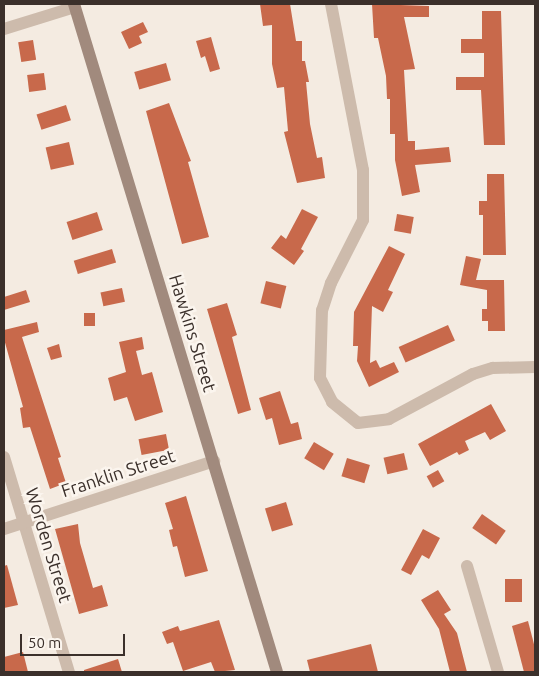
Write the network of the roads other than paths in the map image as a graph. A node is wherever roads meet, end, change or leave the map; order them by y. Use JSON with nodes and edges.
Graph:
{"nodes":[{"id":1,"x":331,"y":4,"type":"edge"},
{"id":2,"x":74,"y":5,"type":"edge"},
{"id":3,"x":4,"y":29,"type":"edge"},
{"id":4,"x":535,"y":367,"type":"edge"},
{"id":5,"x":4,"y":457,"type":"edge"},
{"id":6,"x":214,"y":460,"type":"junction"},
{"id":7,"x":23,"y":522,"type":"junction"},
{"id":8,"x":4,"y":529,"type":"edge"},
{"id":9,"x":467,"y":566,"type":"dead end"},
{"id":10,"x":69,"y":672,"type":"edge"},
{"id":11,"x":277,"y":672,"type":"edge"},
{"id":12,"x":498,"y":672,"type":"edge"}],
"edges":[{"from":1,"to":4,"type":"street"},
{"from":2,"to":3,"type":"street"},
{"from":2,"to":6,"type":"street","name":"Hawkins Street"},
{"from":5,"to":7,"type":"street","name":"Worden Street"},
{"from":6,"to":7,"type":"street","name":"Franklin Street"},
{"from":6,"to":11,"type":"street","name":"Hawkins Street"},
{"from":7,"to":8,"type":"street","name":"Franklin Street"},
{"from":7,"to":10,"type":"street","name":"Worden Street"},
{"from":9,"to":12,"type":"street"}]}
